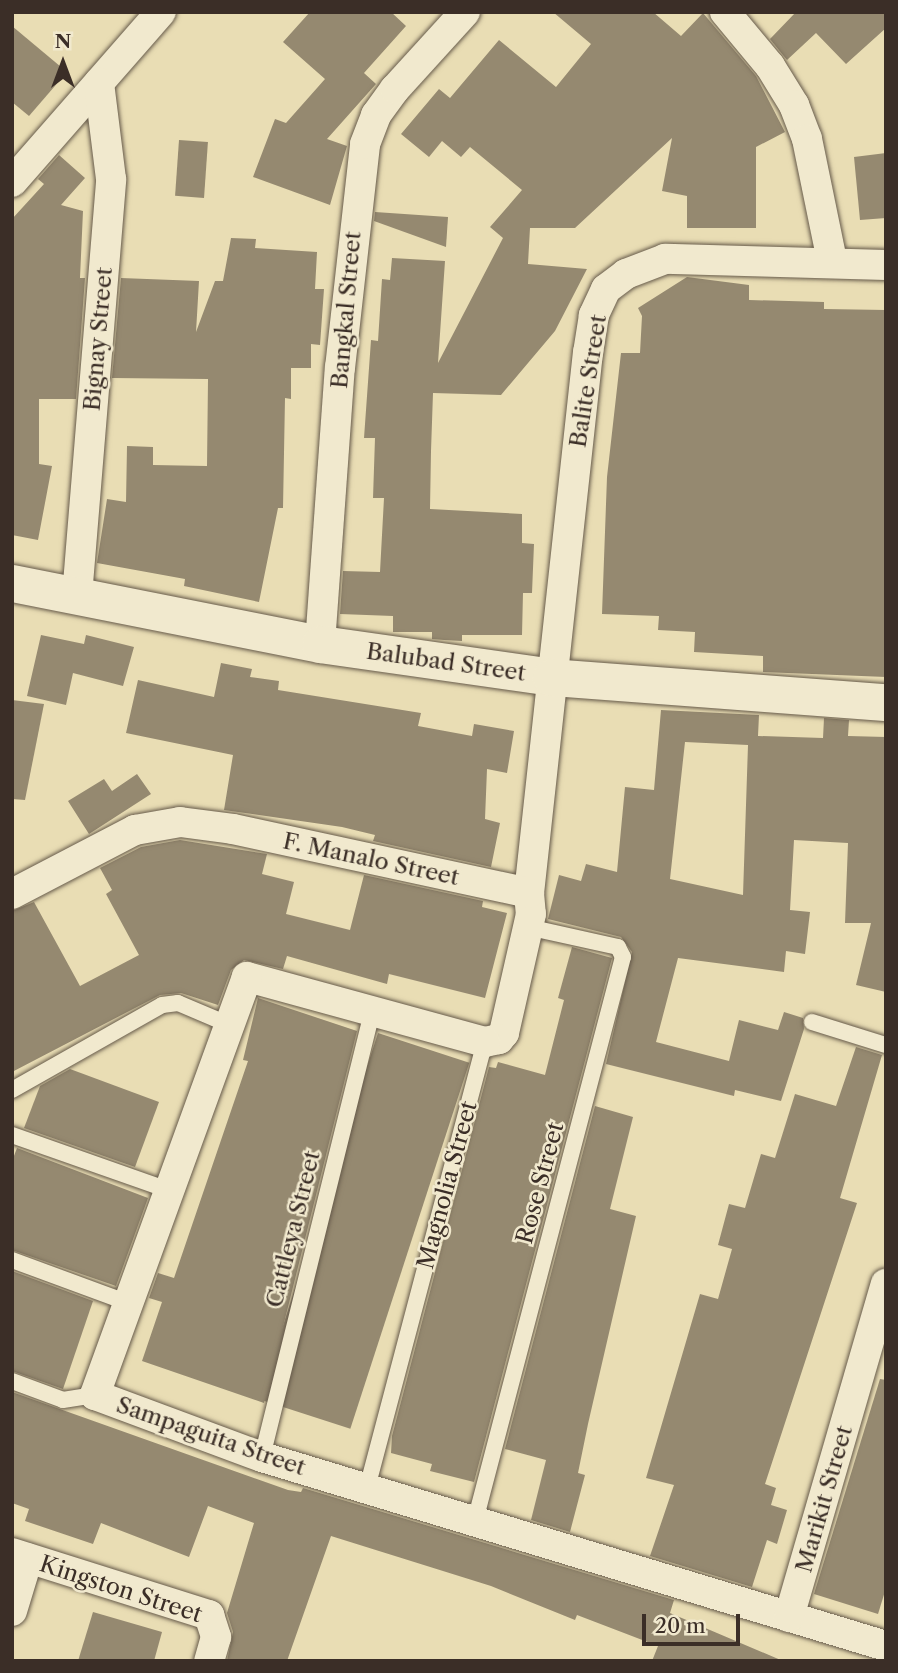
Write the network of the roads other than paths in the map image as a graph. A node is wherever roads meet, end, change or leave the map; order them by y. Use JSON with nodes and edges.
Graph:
{"nodes":[{"id":1,"x":161,"y":12,"type":"edge"},
{"id":2,"x":465,"y":12,"type":"edge"},
{"id":3,"x":725,"y":12,"type":"edge"},
{"id":4,"x":99,"y":83,"type":"junction"},
{"id":5,"x":12,"y":182,"type":"edge"},
{"id":6,"x":832,"y":261,"type":"junction"},
{"id":7,"x":886,"y":265,"type":"edge"},
{"id":8,"x":12,"y":583,"type":"edge"},
{"id":9,"x":78,"y":596,"type":"junction"},
{"id":10,"x":320,"y":643,"type":"junction"},
{"id":11,"x":551,"y":677,"type":"junction"},
{"id":12,"x":886,"y":702,"type":"edge"},
{"id":13,"x":529,"y":893,"type":"junction"},
{"id":14,"x":12,"y":894,"type":"edge"},
{"id":15,"x":528,"y":927,"type":"junction"},
{"id":16,"x":372,"y":1013,"type":"junction"},
{"id":17,"x":812,"y":1022,"type":"dead end"},
{"id":18,"x":230,"y":1025,"type":"junction"},
{"id":19,"x":485,"y":1042,"type":"junction"},
{"id":20,"x":886,"y":1045,"type":"edge"},
{"id":21,"x":12,"y":1090,"type":"edge"},
{"id":22,"x":12,"y":1135,"type":"edge"},
{"id":23,"x":172,"y":1191,"type":"junction"},
{"id":24,"x":12,"y":1260,"type":"edge"},
{"id":25,"x":886,"y":1284,"type":"edge"},
{"id":26,"x":130,"y":1303,"type":"junction"},
{"id":27,"x":12,"y":1381,"type":"edge"},
{"id":28,"x":95,"y":1395,"type":"junction"},
{"id":29,"x":262,"y":1457,"type":"junction"},
{"id":30,"x":367,"y":1488,"type":"junction"},
{"id":31,"x":475,"y":1521,"type":"junction"},
{"id":32,"x":20,"y":1555,"type":"edge"},
{"id":33,"x":12,"y":1611,"type":"edge"},
{"id":34,"x":789,"y":1617,"type":"junction"},
{"id":35,"x":886,"y":1646,"type":"edge"},
{"id":36,"x":212,"y":1649,"type":"edge"}],
"edges":[{"from":1,"to":4,"type":"street"},
{"from":2,"to":10,"type":"street","name":"Bangkal Street"},
{"from":3,"to":6,"type":"street"},
{"from":4,"to":5,"type":"street"},
{"from":4,"to":9,"type":"street","name":"Bignay Street"},
{"from":6,"to":7,"type":"street","name":"Balite Street"},
{"from":6,"to":11,"type":"street","name":"Balite Street"},
{"from":8,"to":9,"type":"street","name":"Balubad Street"},
{"from":9,"to":10,"type":"street","name":"Balubad Street"},
{"from":10,"to":11,"type":"street","name":"Balubad Street"},
{"from":11,"to":12,"type":"street","name":"Balubad Street"},
{"from":11,"to":13,"type":"street"},
{"from":13,"to":14,"type":"street","name":"F. Manalo Street"},
{"from":13,"to":15,"type":"street"},
{"from":15,"to":19,"type":"street"},
{"from":15,"to":31,"type":"lane","name":"Rose Street"},
{"from":16,"to":18,"type":"street","name":"Sampaguita Street"},
{"from":16,"to":19,"type":"street","name":"Sampaguita Street"},
{"from":16,"to":29,"type":"lane","name":"Cattleya Street"},
{"from":17,"to":20,"type":"lane"},
{"from":18,"to":21,"type":"lane"},
{"from":18,"to":23,"type":"street","name":"Sampaguita Street"},
{"from":19,"to":30,"type":"lane","name":"Magnolia Street"},
{"from":22,"to":23,"type":"lane"},
{"from":23,"to":26,"type":"street","name":"Sampaguita Street"},
{"from":24,"to":26,"type":"lane"},
{"from":25,"to":34,"type":"street","name":"Marikit Street"},
{"from":26,"to":28,"type":"street","name":"Sampaguita Street"},
{"from":27,"to":28,"type":"lane"},
{"from":28,"to":29,"type":"street","name":"Sampaguita Street"},
{"from":29,"to":30,"type":"street","name":"Sampaguita Street"},
{"from":30,"to":31,"type":"street","name":"Sampaguita Street"},
{"from":31,"to":34,"type":"street","name":"Sampaguita Street"},
{"from":32,"to":33,"type":"street"},
{"from":32,"to":36,"type":"street","name":"Kingston Street"},
{"from":34,"to":35,"type":"street"}]}
